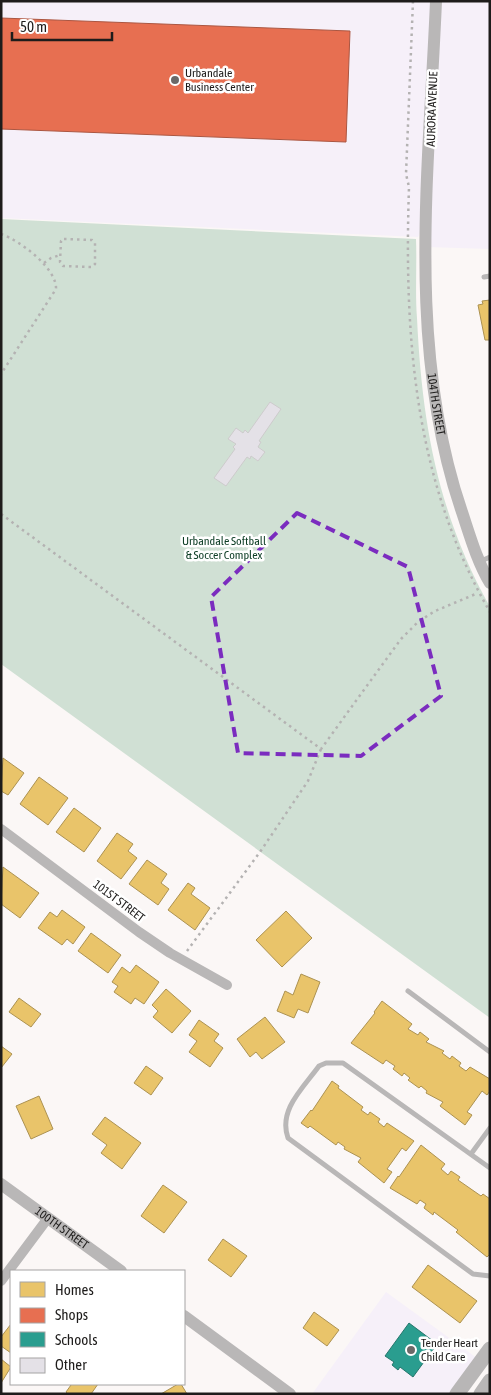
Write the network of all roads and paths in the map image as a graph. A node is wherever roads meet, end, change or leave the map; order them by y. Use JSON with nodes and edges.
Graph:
{"nodes":[{"id":1,"x":413,"y":1,"type":"edge"},
{"id":2,"x":436,"y":1,"type":"edge"},
{"id":3,"x":427,"y":218,"type":"joint"},
{"id":4,"x":1,"y":234,"type":"edge"},
{"id":5,"x":60,"y":255,"type":"junction"},
{"id":6,"x":44,"y":263,"type":"junction"},
{"id":7,"x":408,"y":301,"type":"dead end"},
{"id":8,"x":1,"y":374,"type":"edge"},
{"id":9,"x":1,"y":514,"type":"edge"},
{"id":10,"x":460,"y":555,"type":"dead end"},
{"id":11,"x":484,"y":559,"type":"edge"},
{"id":12,"x":489,"y":578,"type":"edge"},
{"id":13,"x":478,"y":593,"type":"junction"},
{"id":14,"x":490,"y":612,"type":"edge"},
{"id":15,"x":321,"y":748,"type":"junction"},
{"id":16,"x":1,"y":829,"type":"edge"},
{"id":17,"x":181,"y":959,"type":"junction"},
{"id":18,"x":227,"y":984,"type":"dead end"},
{"id":19,"x":408,"y":991,"type":"dead end"},
{"id":20,"x":490,"y":1052,"type":"edge"},
{"id":21,"x":490,"y":1128,"type":"edge"},
{"id":22,"x":471,"y":1154,"type":"junction"},
{"id":23,"x":490,"y":1168,"type":"edge"},
{"id":24,"x":1,"y":1184,"type":"edge"},
{"id":25,"x":48,"y":1218,"type":"junction"},
{"id":26,"x":121,"y":1270,"type":"edge"},
{"id":27,"x":490,"y":1276,"type":"edge"},
{"id":28,"x":1,"y":1281,"type":"edge"},
{"id":29,"x":185,"y":1317,"type":"edge"},
{"id":30,"x":490,"y":1349,"type":"edge"},
{"id":31,"x":490,"y":1381,"type":"edge"},
{"id":32,"x":290,"y":1394,"type":"edge"},
{"id":33,"x":457,"y":1394,"type":"edge"},
{"id":34,"x":481,"y":1394,"type":"edge"}],
"edges":[{"from":1,"to":7,"type":"path"},
{"from":2,"to":3,"type":"street","name":"AURORA AVENUE"},
{"from":3,"to":11,"type":"street","name":"104TH STREET"},
{"from":4,"to":6,"type":"path"},
{"from":5,"to":5,"type":"path"},
{"from":5,"to":6,"type":"path"},
{"from":6,"to":8,"type":"path"},
{"from":9,"to":15,"type":"path"},
{"from":10,"to":13,"type":"path"},
{"from":11,"to":12,"type":"street","name":"104TH STREET"},
{"from":13,"to":14,"type":"path"},
{"from":13,"to":15,"type":"path"},
{"from":15,"to":17,"type":"path"},
{"from":16,"to":17,"type":"street","name":"101ST STREET"},
{"from":17,"to":18,"type":"street","name":"101ST STREET"},
{"from":19,"to":20,"type":"lane"},
{"from":21,"to":22,"type":"lane"},
{"from":22,"to":23,"type":"lane"},
{"from":22,"to":27,"type":"lane"},
{"from":24,"to":25,"type":"street","name":"100TH STREET"},
{"from":25,"to":26,"type":"street","name":"100TH STREET"},
{"from":25,"to":28,"type":"street"},
{"from":29,"to":32,"type":"street"},
{"from":30,"to":33,"type":"main road"},
{"from":31,"to":34,"type":"main road"}]}
